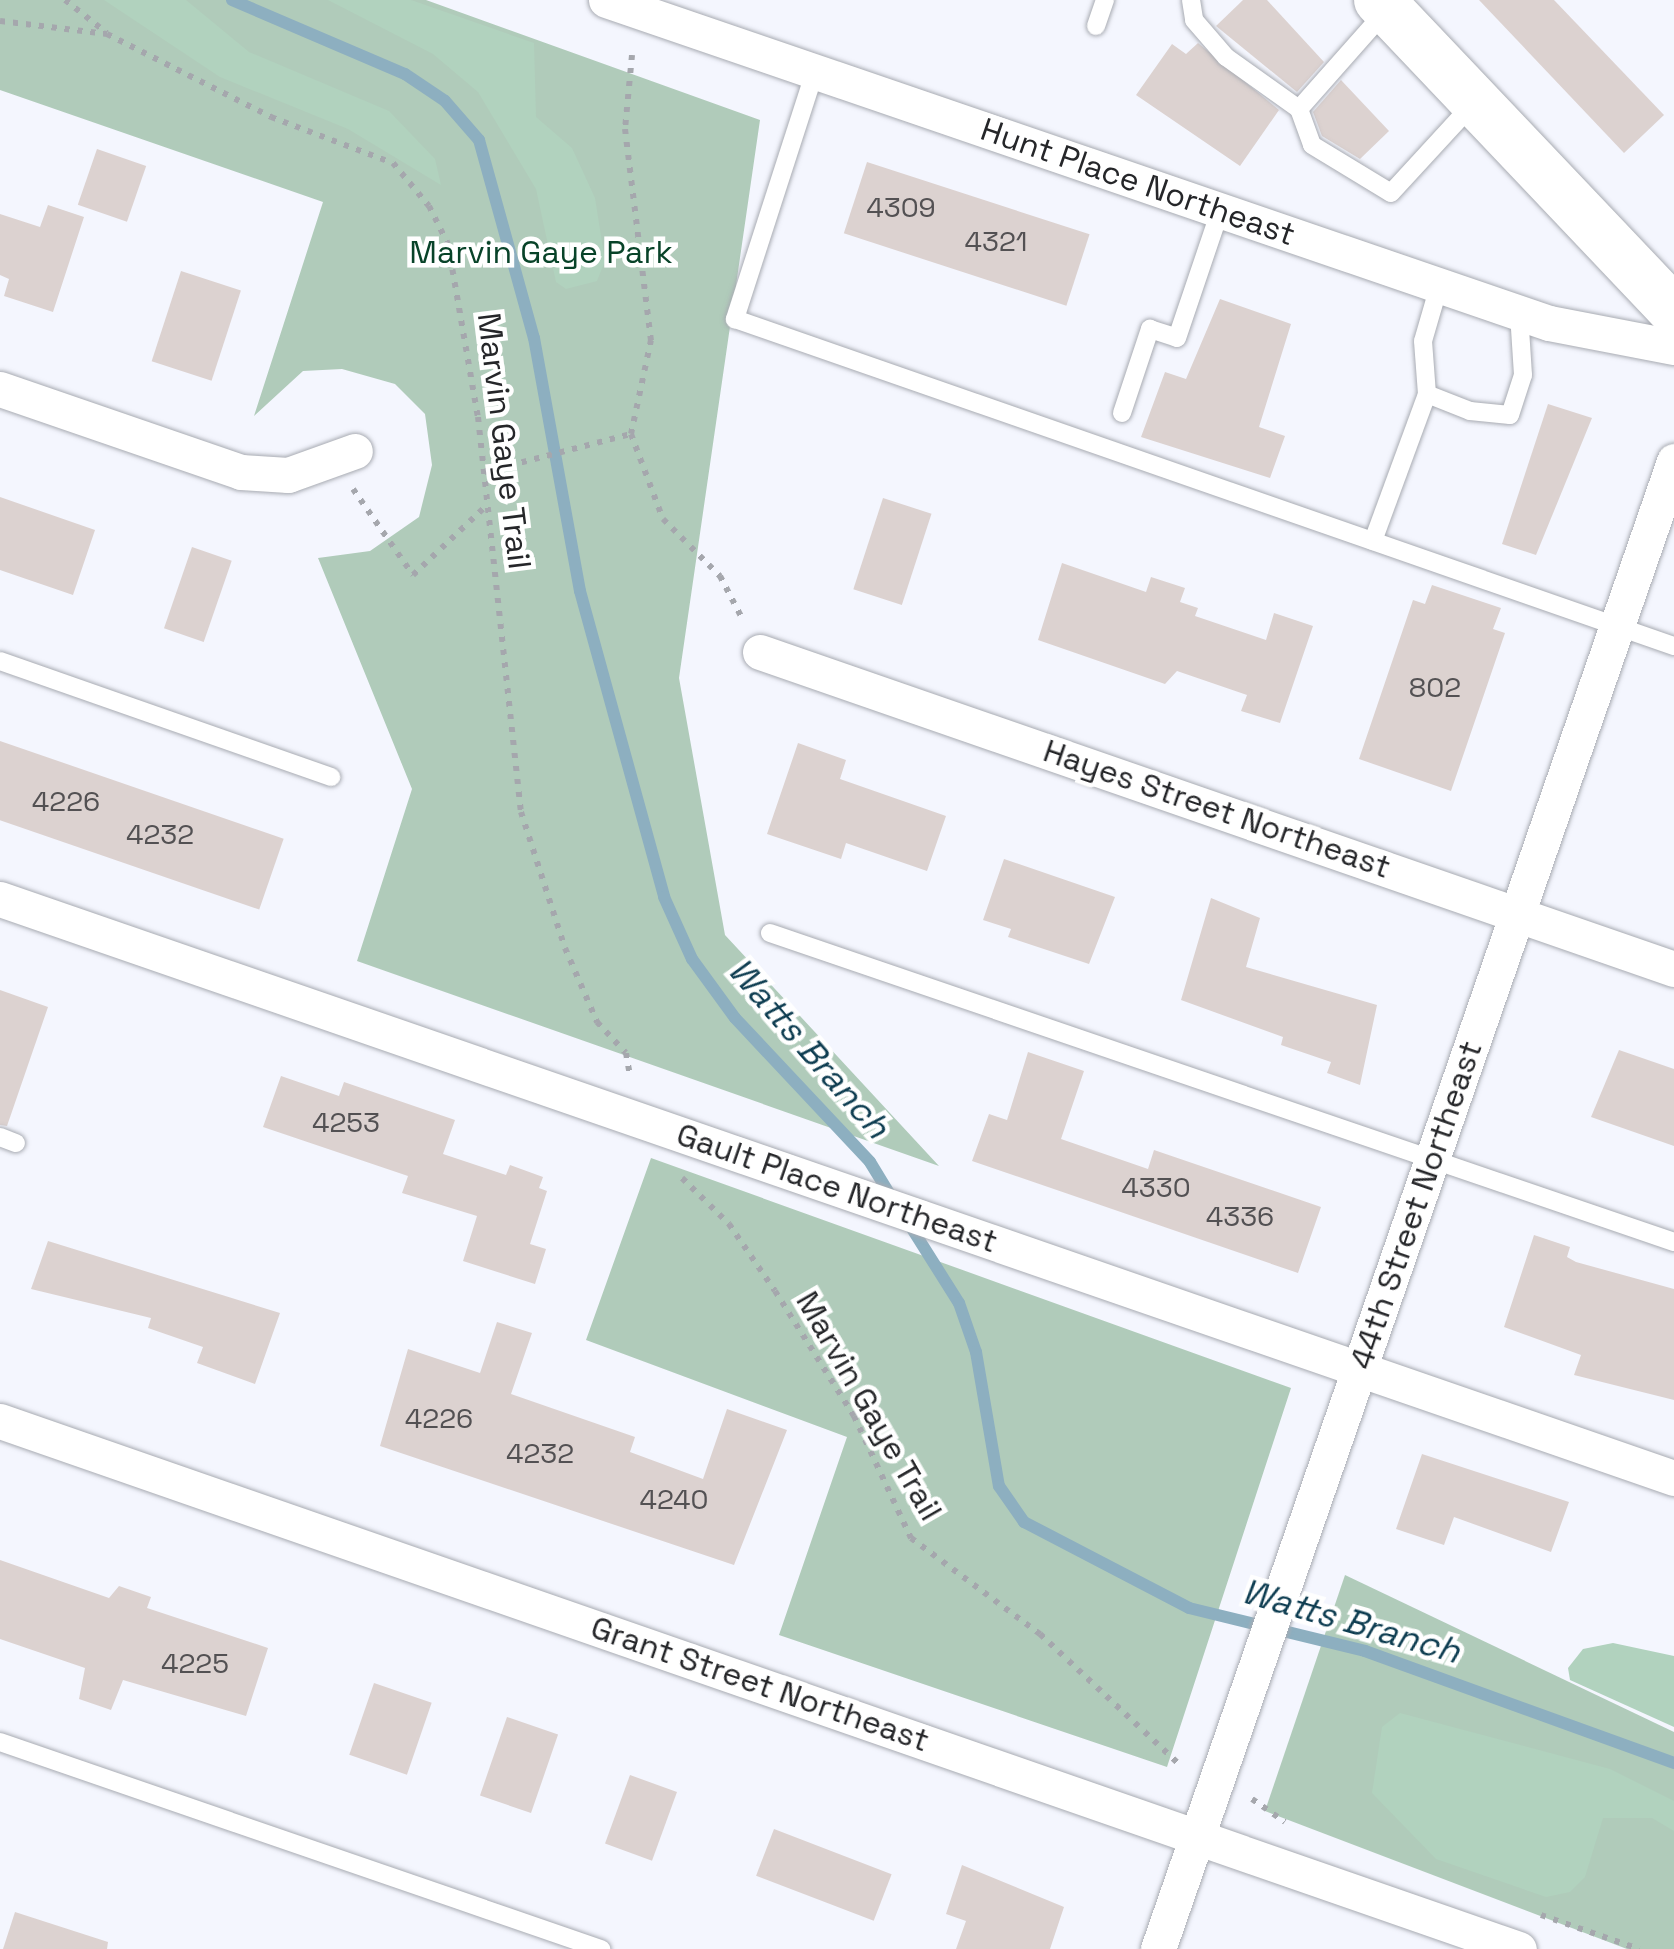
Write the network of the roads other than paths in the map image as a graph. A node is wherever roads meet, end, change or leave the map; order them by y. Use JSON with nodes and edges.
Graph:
{"nodes":[{"id":1,"x":606,"y":0,"type":"edge"},
{"id":2,"x":1104,"y":0,"type":"edge"},
{"id":3,"x":1192,"y":0,"type":"edge"},
{"id":4,"x":1383,"y":4,"type":"edge"},
{"id":5,"x":1096,"y":26,"type":"dead end"},
{"id":6,"x":814,"y":71,"type":"junction"},
{"id":7,"x":1476,"y":102,"type":"junction"},
{"id":8,"x":1299,"y":109,"type":"junction"},
{"id":9,"x":1220,"y":211,"type":"junction"},
{"id":10,"x":1439,"y":286,"type":"junction"},
{"id":11,"x":1674,"y":311,"type":"edge"},
{"id":12,"x":1519,"y":313,"type":"junction"},
{"id":13,"x":1674,"y":346,"type":"edge"},
{"id":14,"x":0,"y":389,"type":"edge"},
{"id":15,"x":1427,"y":394,"type":"junction"},
{"id":16,"x":1122,"y":413,"type":"dead end"},
{"id":17,"x":344,"y":456,"type":"road end"},
{"id":18,"x":1674,"y":461,"type":"edge"},
{"id":19,"x":1373,"y":541,"type":"junction"},
{"id":20,"x":1616,"y":627,"type":"junction"},
{"id":21,"x":1674,"y":646,"type":"edge"},
{"id":22,"x":760,"y":652,"type":"road end"},
{"id":23,"x":0,"y":661,"type":"edge"},
{"id":24,"x":331,"y":777,"type":"dead end"},
{"id":25,"x":0,"y":899,"type":"edge"},
{"id":26,"x":1517,"y":914,"type":"junction"},
{"id":27,"x":770,"y":933,"type":"dead end"},
{"id":28,"x":1674,"y":969,"type":"edge"},
{"id":29,"x":1433,"y":1157,"type":"junction"},
{"id":30,"x":1674,"y":1242,"type":"edge"},
{"id":31,"x":1358,"y":1369,"type":"junction"},
{"id":32,"x":0,"y":1421,"type":"edge"},
{"id":33,"x":1674,"y":1478,"type":"edge"},
{"id":34,"x":0,"y":1742,"type":"edge"},
{"id":35,"x":1198,"y":1835,"type":"junction"},
{"id":36,"x":1504,"y":1946,"type":"edge"},
{"id":37,"x":601,"y":1949,"type":"edge"},
{"id":38,"x":1158,"y":1949,"type":"edge"}],
"edges":[{"from":1,"to":6,"type":"street","name":"Hunt Place Northeast"},
{"from":2,"to":5,"type":"lane"},
{"from":3,"to":8,"type":"lane"},
{"from":4,"to":7,"type":"main road"},
{"from":4,"to":8,"type":"lane"},
{"from":6,"to":9,"type":"street","name":"Hunt Place Northeast"},
{"from":6,"to":19,"type":"lane"},
{"from":7,"to":8,"type":"lane"},
{"from":7,"to":11,"type":"main road"},
{"from":9,"to":10,"type":"street","name":"Hunt Place Northeast"},
{"from":9,"to":16,"type":"lane"},
{"from":10,"to":12,"type":"street","name":"Hunt Place Northeast"},
{"from":10,"to":15,"type":"lane"},
{"from":12,"to":13,"type":"street","name":"Hunt Place Northeast"},
{"from":12,"to":15,"type":"lane"},
{"from":14,"to":17,"type":"street"},
{"from":15,"to":19,"type":"lane"},
{"from":18,"to":20,"type":"street","name":"44th Street Northeast"},
{"from":19,"to":20,"type":"lane"},
{"from":20,"to":21,"type":"lane"},
{"from":20,"to":26,"type":"street","name":"44th Street Northeast"},
{"from":22,"to":26,"type":"street","name":"Hayes Street Northeast"},
{"from":23,"to":24,"type":"lane"},
{"from":25,"to":31,"type":"street","name":"Gault Place Northeast"},
{"from":26,"to":28,"type":"street","name":"Hayes Street Northeast"},
{"from":26,"to":29,"type":"street","name":"44th Street Northeast"},
{"from":27,"to":29,"type":"lane"},
{"from":29,"to":30,"type":"lane"},
{"from":29,"to":31,"type":"street","name":"44th Street Northeast"},
{"from":31,"to":33,"type":"street","name":"Gault Place Northeast"},
{"from":31,"to":35,"type":"street","name":"44th Street Northeast"},
{"from":32,"to":35,"type":"street","name":"Grant Street Northeast"},
{"from":34,"to":37,"type":"lane"},
{"from":35,"to":36,"type":"street","name":"Grant Street Northeast"},
{"from":35,"to":38,"type":"street","name":"44th Street Northeast"}]}
